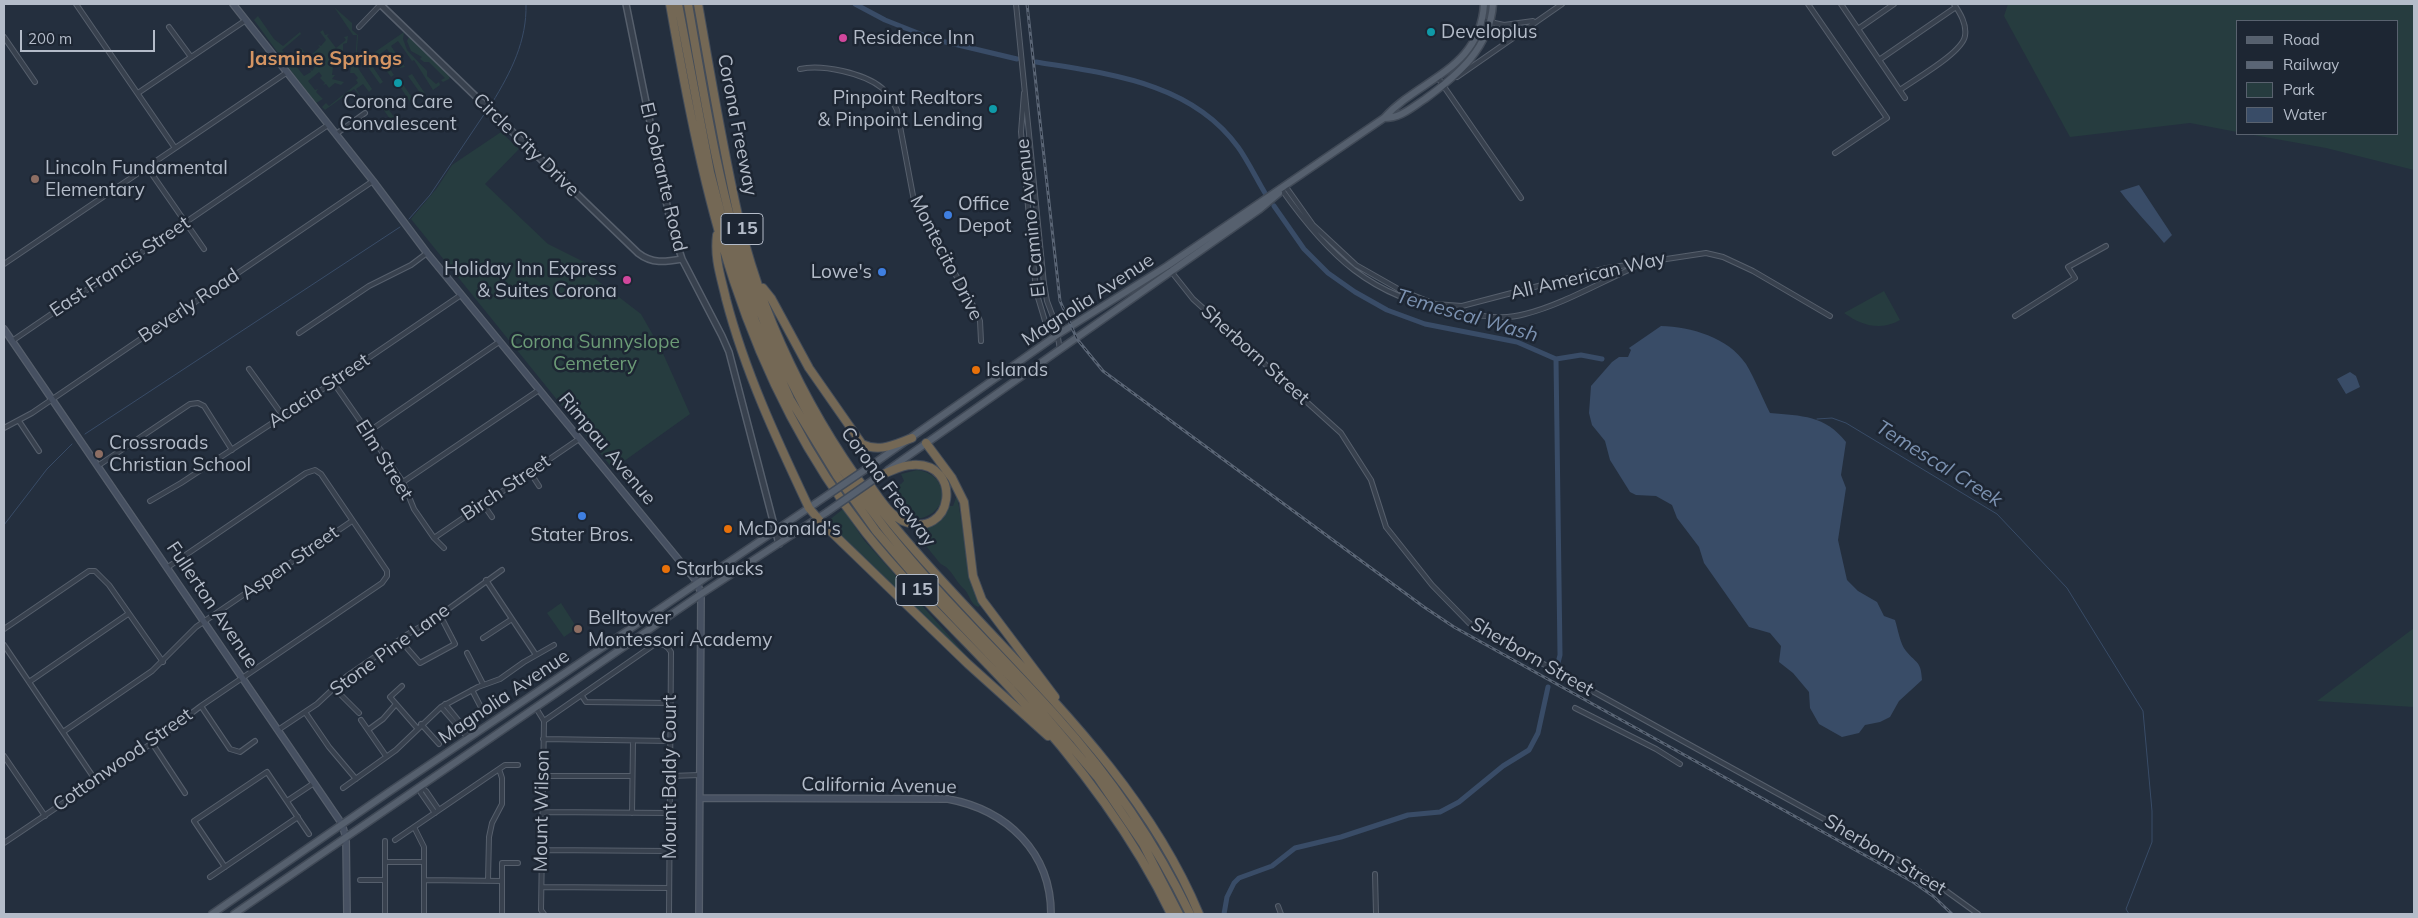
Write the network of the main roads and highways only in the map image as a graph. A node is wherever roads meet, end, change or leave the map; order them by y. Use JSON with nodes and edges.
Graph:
{"nodes":[{"id":1,"x":233,"y":4,"type":"edge"},
{"id":2,"x":670,"y":4,"type":"edge"},
{"id":3,"x":678,"y":4,"type":"edge"},
{"id":4,"x":683,"y":4,"type":"edge"},
{"id":5,"x":688,"y":4,"type":"edge"},
{"id":6,"x":693,"y":4,"type":"edge"},
{"id":7,"x":698,"y":4,"type":"edge"},
{"id":8,"x":1484,"y":4,"type":"edge"},
{"id":9,"x":1493,"y":4,"type":"edge"},
{"id":10,"x":1384,"y":118,"type":"junction"},
{"id":11,"x":717,"y":179,"type":"junction"},
{"id":12,"x":1258,"y":207,"type":"junction"},
{"id":13,"x":717,"y":231,"type":"junction"},
{"id":14,"x":758,"y":283,"type":"junction"},
{"id":15,"x":4,"y":329,"type":"edge"},
{"id":16,"x":912,"y":438,"type":"junction"},
{"id":17,"x":926,"y":443,"type":"junction"},
{"id":18,"x":841,"y":453,"type":"junction"},
{"id":19,"x":880,"y":476,"type":"junction"},
{"id":20,"x":809,"y":508,"type":"junction"},
{"id":21,"x":818,"y":518,"type":"junction"},
{"id":22,"x":697,"y":582,"type":"junction"},
{"id":23,"x":701,"y":594,"type":"junction"},
{"id":24,"x":617,"y":639,"type":"junction"},
{"id":25,"x":625,"y":648,"type":"junction"},
{"id":26,"x":1065,"y":714,"type":"junction"},
{"id":27,"x":469,"y":739,"type":"junction"},
{"id":28,"x":1062,"y":748,"type":"junction"},
{"id":29,"x":476,"y":750,"type":"junction"},
{"id":30,"x":413,"y":776,"type":"junction"},
{"id":31,"x":421,"y":787,"type":"junction"},
{"id":32,"x":700,"y":798,"type":"junction"},
{"id":33,"x":342,"y":824,"type":"junction"},
{"id":34,"x":346,"y":838,"type":"junction"},
{"id":35,"x":1153,"y":863,"type":"junction"},
{"id":36,"x":264,"y":878,"type":"junction"},
{"id":37,"x":271,"y":889,"type":"junction"},
{"id":38,"x":1171,"y":913,"type":"edge"},
{"id":39,"x":212,"y":914,"type":"edge"},
{"id":40,"x":234,"y":914,"type":"edge"},
{"id":41,"x":347,"y":914,"type":"edge"},
{"id":42,"x":698,"y":914,"type":"edge"},
{"id":43,"x":1051,"y":914,"type":"edge"},
{"id":44,"x":1179,"y":914,"type":"edge"},
{"id":45,"x":1190,"y":914,"type":"edge"},
{"id":46,"x":1199,"y":914,"type":"edge"}],
"edges":[{"from":1,"to":22,"type":"main road","name":"Rimpau Avenue"},
{"from":2,"to":13,"type":"highway","number":"I 15"},
{"from":3,"to":11,"type":"highway"},
{"from":4,"to":11,"type":"highway"},
{"from":5,"to":11,"type":"highway"},
{"from":6,"to":11,"type":"highway"},
{"from":7,"to":14,"type":"highway","name":"Corona Freeway","number":"I 15"},
{"from":8,"to":10,"type":"main road","name":"Magnolia Avenue"},
{"from":9,"to":10,"type":"main road","name":"Magnolia Avenue"},
{"from":10,"to":12,"type":"main road","name":"Magnolia Avenue"},
{"from":11,"to":35,"type":"highway"},
{"from":11,"to":45,"type":"highway"},
{"from":12,"to":16,"type":"main road","name":"Magnolia Avenue"},
{"from":12,"to":17,"type":"main road","name":"Magnolia Avenue"},
{"from":13,"to":20,"type":"highway"},
{"from":13,"to":28,"type":"highway","number":"I 15"},
{"from":14,"to":16,"type":"highway"},
{"from":14,"to":18,"type":"highway","name":"Corona Freeway","number":"I 15"},
{"from":15,"to":33,"type":"main road","name":"Fullerton Avenue"},
{"from":16,"to":17,"type":"main road"},
{"from":16,"to":20,"type":"main road","name":"Magnolia Avenue","bridge":true},
{"from":17,"to":19,"type":"main road","name":"Magnolia Avenue"},
{"from":17,"to":26,"type":"highway"},
{"from":18,"to":19,"type":"highway"},
{"from":18,"to":26,"type":"highway","name":"Corona Freeway","number":"I 15"},
{"from":19,"to":21,"type":"main road","name":"Magnolia Avenue","bridge":true},
{"from":20,"to":21,"type":"highway"},
{"from":20,"to":22,"type":"main road","name":"Magnolia Avenue"},
{"from":21,"to":23,"type":"main road","name":"Magnolia Avenue"},
{"from":21,"to":28,"type":"highway"},
{"from":22,"to":23,"type":"main road","name":"Rimpau Avenue"},
{"from":22,"to":24,"type":"main road","name":"Magnolia Avenue"},
{"from":23,"to":25,"type":"main road","name":"Magnolia Avenue"},
{"from":23,"to":32,"type":"main road","name":"Rimpau Avenue"},
{"from":24,"to":25,"type":"main road"},
{"from":24,"to":27,"type":"main road","name":"Magnolia Avenue"},
{"from":25,"to":29,"type":"main road","name":"Magnolia Avenue"},
{"from":26,"to":46,"type":"highway","name":"Corona Freeway","number":"I 15"},
{"from":27,"to":29,"type":"main road"},
{"from":27,"to":30,"type":"main road","name":"Magnolia Avenue"},
{"from":28,"to":38,"type":"highway","number":"I 15"},
{"from":29,"to":31,"type":"main road","name":"Magnolia Avenue"},
{"from":30,"to":31,"type":"main road"},
{"from":30,"to":33,"type":"main road","name":"Magnolia Avenue"},
{"from":31,"to":34,"type":"main road","name":"Magnolia Avenue"},
{"from":32,"to":42,"type":"main road","name":"Rimpau Avenue"},
{"from":32,"to":43,"type":"main road","name":"California Avenue"},
{"from":33,"to":34,"type":"main road","name":"Fullerton Avenue"},
{"from":33,"to":36,"type":"main road","name":"Magnolia Avenue"},
{"from":34,"to":37,"type":"main road","name":"Magnolia Avenue"},
{"from":34,"to":41,"type":"main road","name":"Fullerton Avenue"},
{"from":35,"to":38,"type":"highway"},
{"from":35,"to":44,"type":"highway"},
{"from":36,"to":37,"type":"main road"},
{"from":36,"to":39,"type":"main road","name":"Magnolia Avenue"},
{"from":37,"to":40,"type":"main road","name":"Magnolia Avenue"}]}
